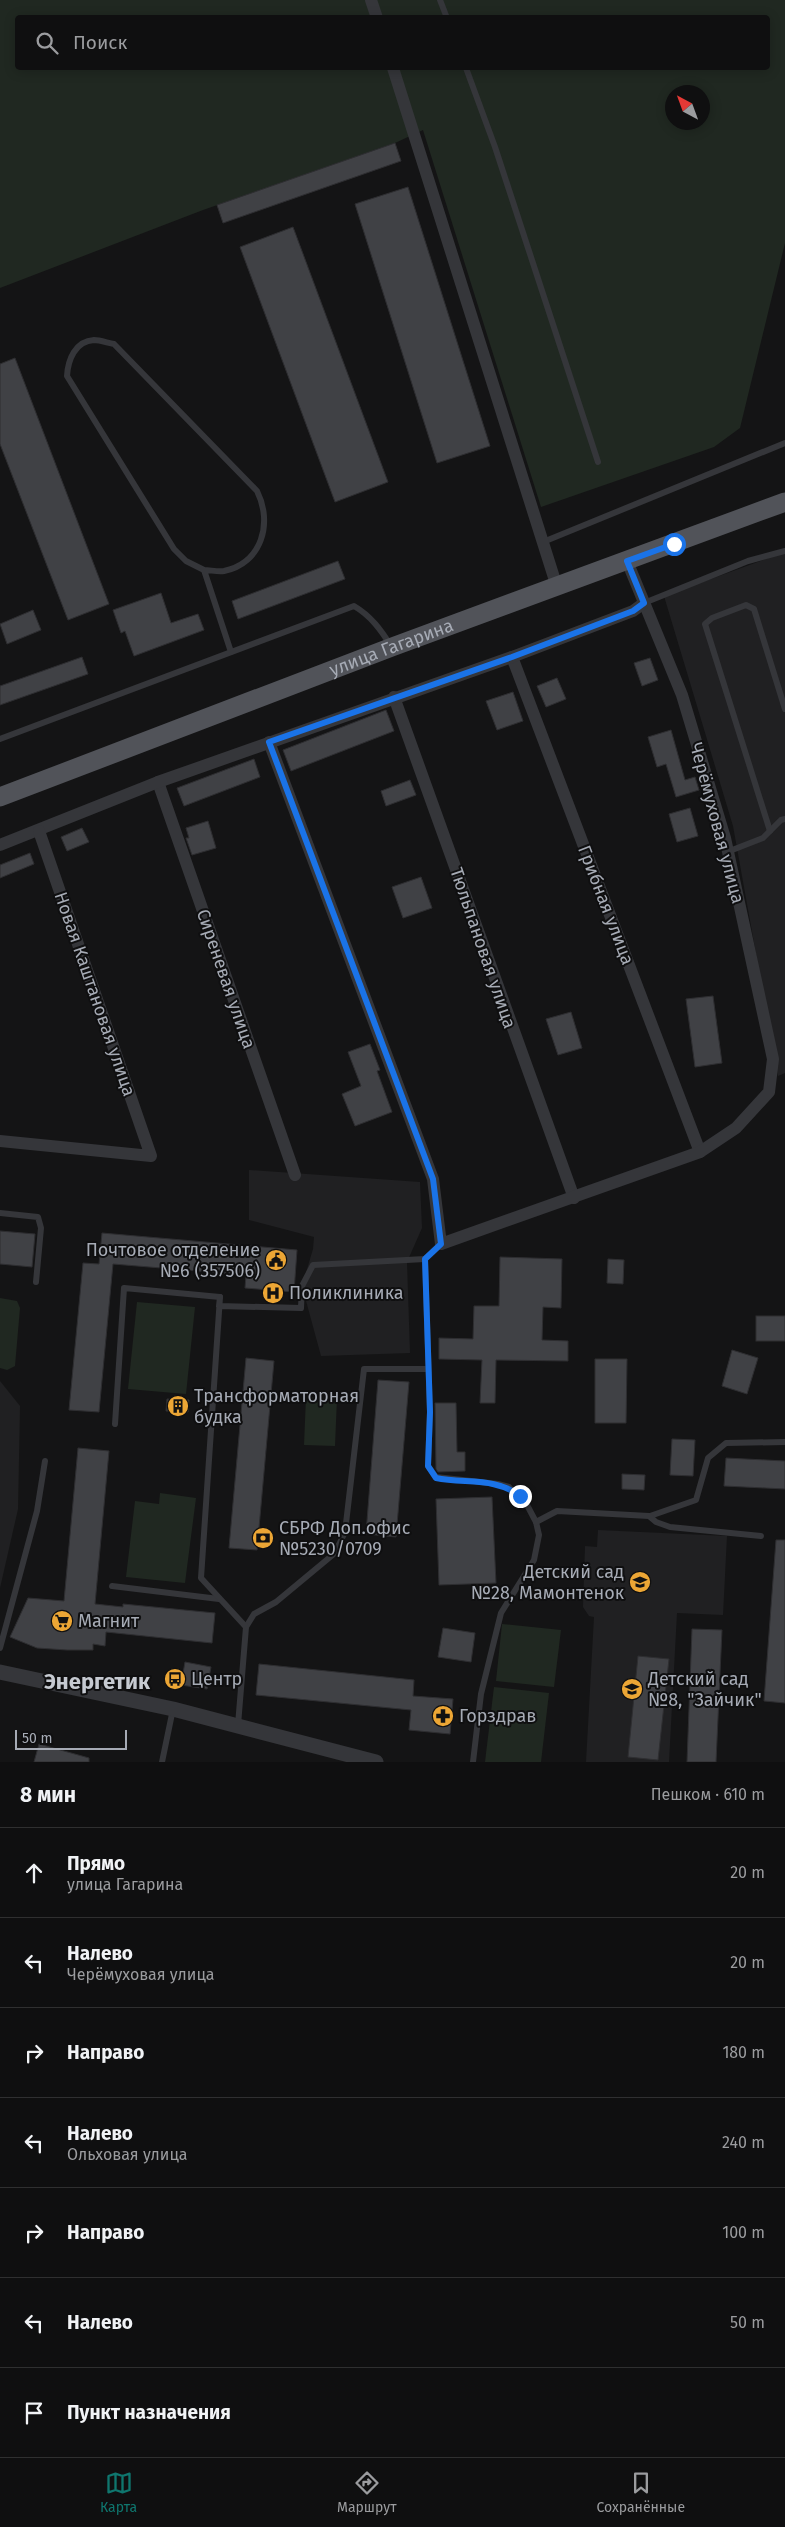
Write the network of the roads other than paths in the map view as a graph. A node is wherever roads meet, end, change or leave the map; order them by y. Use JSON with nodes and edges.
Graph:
{"nodes":[{"id":1,"x":371,"y":0,"type":"edge"},
{"id":2,"x":440,"y":0,"type":"edge"},
{"id":3,"x":376,"y":15,"type":"edge"},
{"id":4,"x":446,"y":15,"type":"edge"},
{"id":5,"x":394,"y":70,"type":"edge"},
{"id":6,"x":467,"y":70,"type":"edge"},
{"id":7,"x":785,"y":443,"type":"edge"},
{"id":8,"x":598,"y":462,"type":"dead end"},
{"id":9,"x":785,"y":502,"type":"edge"},
{"id":10,"x":543,"y":542,"type":"junction"},
{"id":11,"x":785,"y":551,"type":"edge"},
{"id":12,"x":627,"y":561,"type":"junction"},
{"id":13,"x":204,"y":570,"type":"junction"},
{"id":14,"x":557,"y":587,"type":"junction"},
{"id":15,"x":644,"y":603,"type":"junction"},
{"id":16,"x":392,"y":647,"type":"junction"},
{"id":17,"x":230,"y":652,"type":"junction"},
{"id":18,"x":512,"y":657,"type":"junction"},
{"id":19,"x":394,"y":697,"type":"junction"},
{"id":20,"x":785,"y":709,"type":"edge"},
{"id":21,"x":0,"y":738,"type":"edge"},
{"id":22,"x":269,"y":742,"type":"junction"},
{"id":23,"x":158,"y":782,"type":"junction"},
{"id":24,"x":0,"y":797,"type":"edge"},
{"id":25,"x":785,"y":819,"type":"edge"},
{"id":26,"x":770,"y":831,"type":"junction"},
{"id":27,"x":39,"y":832,"type":"junction"},
{"id":28,"x":0,"y":846,"type":"edge"},
{"id":29,"x":727,"y":852,"type":"junction"},
{"id":30,"x":1,"y":1138,"type":"edge"},
{"id":31,"x":700,"y":1152,"type":"junction"},
{"id":32,"x":296,"y":1175,"type":"dead end"},
{"id":33,"x":574,"y":1198,"type":"junction"},
{"id":34,"x":0,"y":1213,"type":"edge"},
{"id":35,"x":441,"y":1244,"type":"junction"},
{"id":36,"x":425,"y":1259,"type":"junction"},
{"id":37,"x":36,"y":1282,"type":"dead end"},
{"id":38,"x":220,"y":1297,"type":"junction"},
{"id":39,"x":427,"y":1369,"type":"junction"},
{"id":40,"x":115,"y":1424,"type":"dead end"},
{"id":41,"x":785,"y":1442,"type":"edge"},
{"id":42,"x":45,"y":1461,"type":"dead end"},
{"id":43,"x":650,"y":1516,"type":"junction"},
{"id":44,"x":536,"y":1522,"type":"junction"},
{"id":45,"x":761,"y":1536,"type":"dead end"},
{"id":46,"x":112,"y":1586,"type":"dead end"},
{"id":47,"x":219,"y":1598,"type":"junction"},
{"id":48,"x":246,"y":1627,"type":"junction"},
{"id":49,"x":0,"y":1648,"type":"edge"},
{"id":50,"x":0,"y":1672,"type":"edge"},
{"id":51,"x":173,"y":1709,"type":"junction"},
{"id":52,"x":238,"y":1726,"type":"junction"},
{"id":53,"x":162,"y":1762,"type":"edge"},
{"id":54,"x":376,"y":1762,"type":"edge"},
{"id":55,"x":472,"y":1762,"type":"edge"}],
"edges":[{"from":1,"to":3,"type":"street"},
{"from":2,"to":4,"type":"lane"},
{"from":5,"to":10,"type":"street"},
{"from":6,"to":8,"type":"lane"},
{"from":7,"to":10,"type":"lane"},
{"from":9,"to":12,"type":"main road","name":"улица Гагарина"},
{"from":10,"to":14,"type":"street"},
{"from":11,"to":15,"type":"lane"},
{"from":12,"to":14,"type":"main road","name":"улица Гагарина"},
{"from":12,"to":15,"type":"street","name":"Черёмуховая улица"},
{"from":13,"to":13,"type":"lane"},
{"from":13,"to":17,"type":"lane"},
{"from":14,"to":16,"type":"main road","name":"улица Гагарина"},
{"from":15,"to":18,"type":"street"},
{"from":15,"to":29,"type":"street","name":"Черёмуховая улица"},
{"from":16,"to":17,"type":"lane"},
{"from":16,"to":24,"type":"main road","name":"улица Гагарина"},
{"from":17,"to":21,"type":"lane"},
{"from":18,"to":19,"type":"street"},
{"from":18,"to":31,"type":"street","name":"Грибная улица"},
{"from":19,"to":22,"type":"street"},
{"from":19,"to":33,"type":"street","name":"Тюльпановая улица"},
{"from":20,"to":26,"type":"lane"},
{"from":22,"to":23,"type":"street"},
{"from":22,"to":35,"type":"street"},
{"from":23,"to":27,"type":"street"},
{"from":23,"to":32,"type":"street","name":"Сиреневая улица"},
{"from":25,"to":26,"type":"lane"},
{"from":26,"to":29,"type":"lane"},
{"from":27,"to":28,"type":"street"},
{"from":27,"to":30,"type":"street","name":"Новая Каштановая улица"},
{"from":29,"to":31,"type":"street","name":"Черёмуховая улица"},
{"from":31,"to":33,"type":"street"},
{"from":33,"to":35,"type":"street"},
{"from":34,"to":37,"type":"lane"},
{"from":35,"to":36,"type":"lane"},
{"from":36,"to":38,"type":"lane"},
{"from":36,"to":39,"type":"lane"},
{"from":38,"to":40,"type":"lane"},
{"from":38,"to":47,"type":"lane"},
{"from":39,"to":44,"type":"lane"},
{"from":39,"to":48,"type":"lane"},
{"from":41,"to":43,"type":"lane"},
{"from":42,"to":49,"type":"lane"},
{"from":43,"to":44,"type":"lane"},
{"from":43,"to":45,"type":"lane"},
{"from":44,"to":55,"type":"lane"},
{"from":46,"to":47,"type":"lane"},
{"from":47,"to":48,"type":"lane"},
{"from":48,"to":52,"type":"lane"},
{"from":50,"to":51,"type":"street"},
{"from":51,"to":52,"type":"street"},
{"from":51,"to":53,"type":"lane"},
{"from":52,"to":54,"type":"street"}]}
